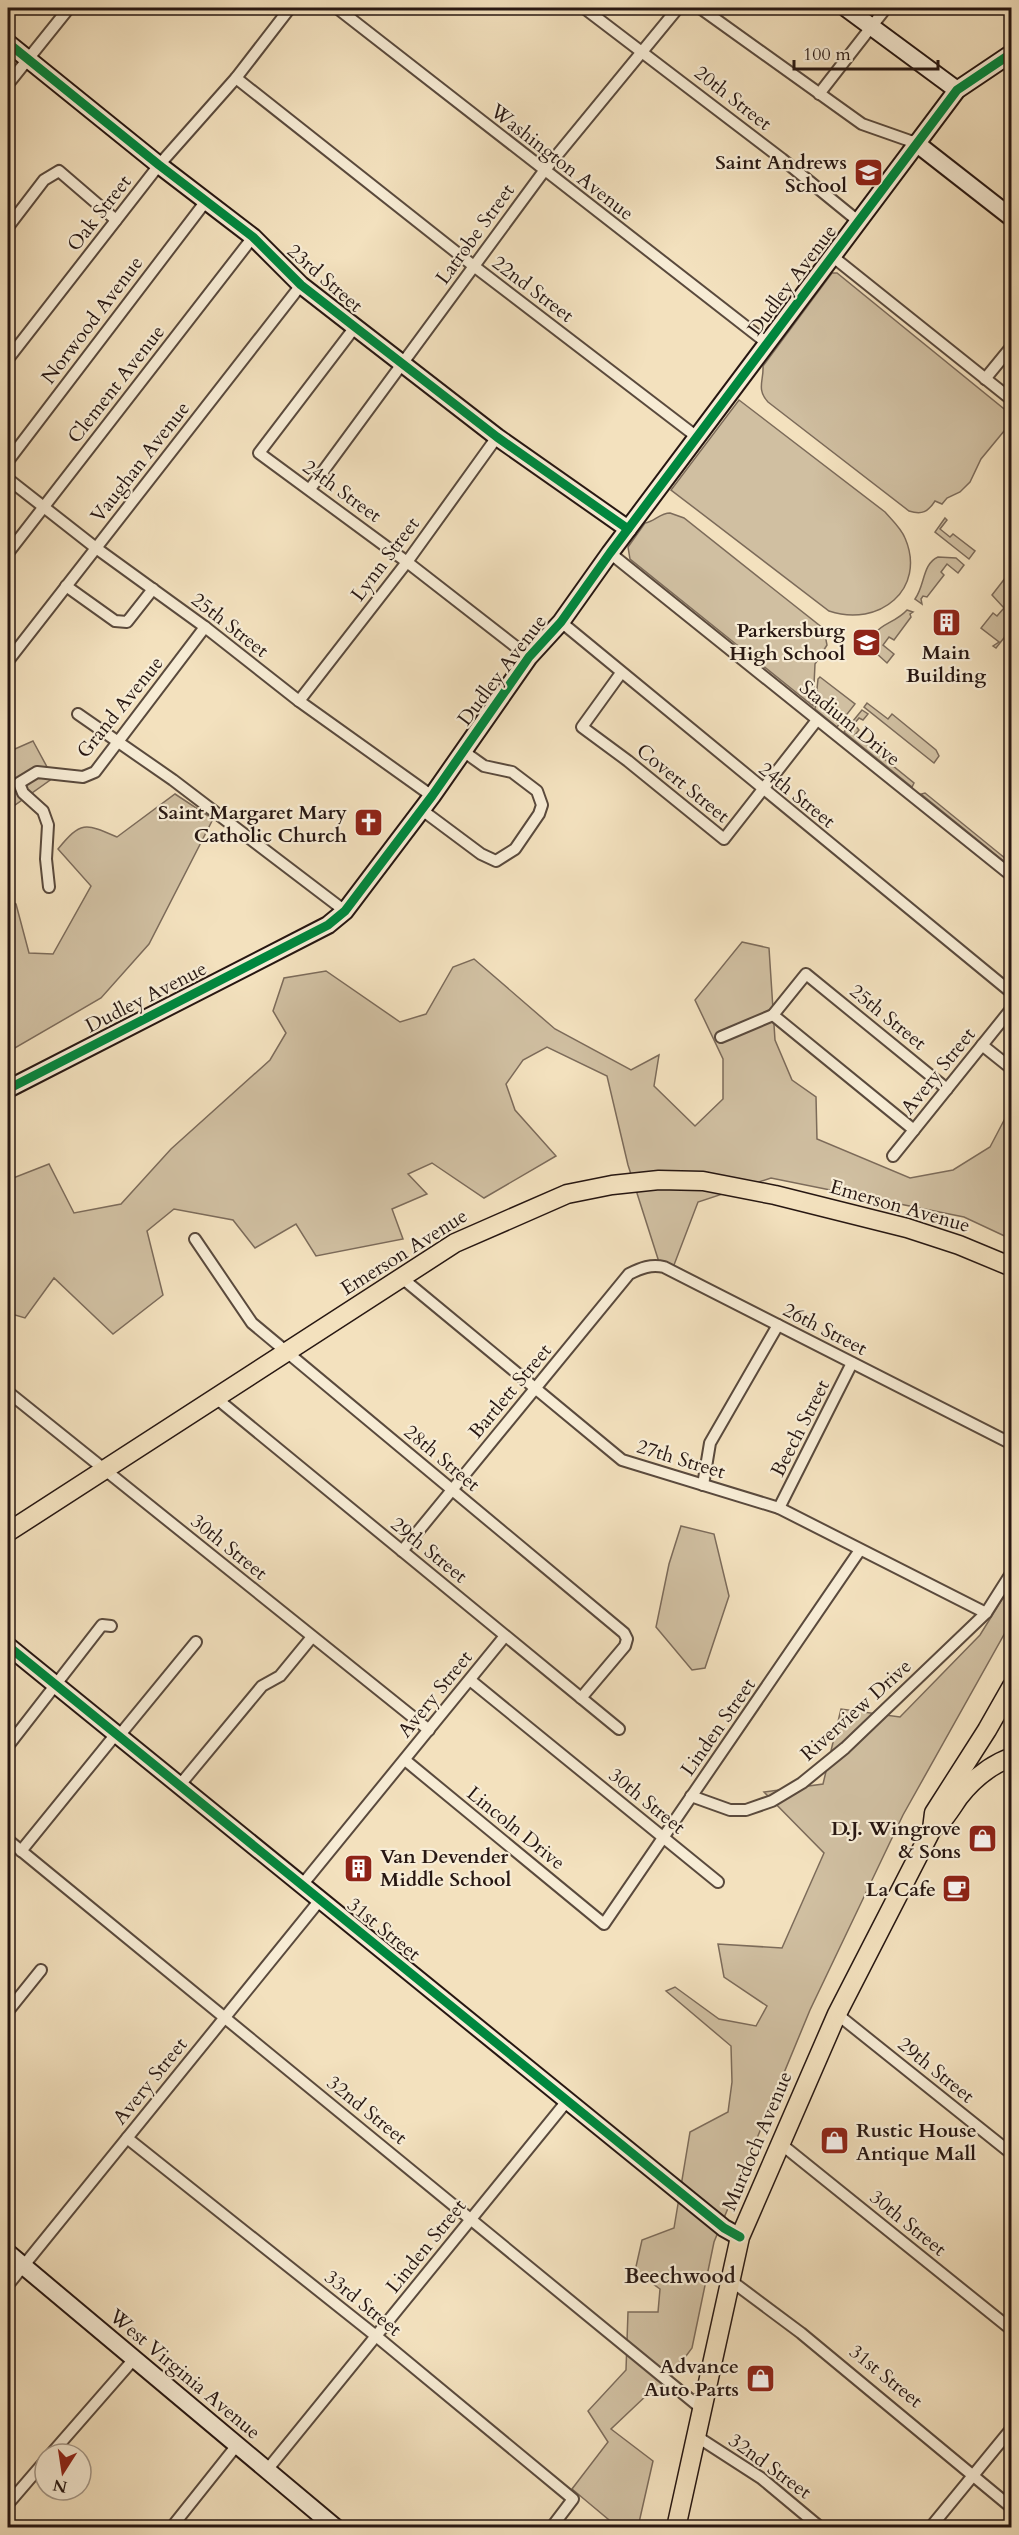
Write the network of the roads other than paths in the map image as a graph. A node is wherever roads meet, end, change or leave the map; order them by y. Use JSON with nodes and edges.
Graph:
{"nodes":[{"id":1,"x":69,"y":8,"type":"edge"},
{"id":2,"x":290,"y":8,"type":"edge"},
{"id":3,"x":337,"y":8,"type":"edge"},
{"id":4,"x":584,"y":8,"type":"edge"},
{"id":5,"x":678,"y":8,"type":"edge"},
{"id":6,"x":700,"y":8,"type":"edge"},
{"id":7,"x":846,"y":8,"type":"edge"},
{"id":8,"x":886,"y":8,"type":"edge"},
{"id":9,"x":871,"y":27,"type":"junction"},
{"id":10,"x":8,"y":43,"type":"edge"},
{"id":11,"x":643,"y":52,"type":"junction"},
{"id":12,"x":1011,"y":53,"type":"edge"},
{"id":13,"x":28,"y":59,"type":"junction"},
{"id":14,"x":236,"y":78,"type":"junction"},
{"id":15,"x":8,"y":84,"type":"edge"},
{"id":16,"x":957,"y":90,"type":"junction"},
{"id":17,"x":819,"y":93,"type":"junction"},
{"id":18,"x":916,"y":143,"type":"junction"},
{"id":19,"x":159,"y":165,"type":"junction"},
{"id":20,"x":544,"y":171,"type":"junction"},
{"id":21,"x":206,"y":201,"type":"junction"},
{"id":22,"x":1011,"y":218,"type":"edge"},
{"id":23,"x":116,"y":220,"type":"junction"},
{"id":24,"x":858,"y":221,"type":"junction"},
{"id":25,"x":8,"y":227,"type":"edge"},
{"id":26,"x":253,"y":237,"type":"junction"},
{"id":27,"x":832,"y":256,"type":"junction"},
{"id":28,"x":475,"y":267,"type":"junction"},
{"id":29,"x":301,"y":285,"type":"junction"},
{"id":30,"x":355,"y":327,"type":"junction"},
{"id":31,"x":767,"y":343,"type":"junction"},
{"id":32,"x":1011,"y":346,"type":"edge"},
{"id":33,"x":8,"y":359,"type":"edge"},
{"id":34,"x":402,"y":364,"type":"junction"},
{"id":35,"x":985,"y":379,"type":"junction"},
{"id":36,"x":1011,"y":400,"type":"edge"},
{"id":37,"x":497,"y":437,"type":"junction"},
{"id":38,"x":697,"y":437,"type":"junction"},
{"id":39,"x":8,"y":461,"type":"edge"},
{"id":40,"x":8,"y":479,"type":"edge"},
{"id":41,"x":310,"y":489,"type":"junction"},
{"id":42,"x":43,"y":507,"type":"junction"},
{"id":43,"x":628,"y":530,"type":"junction"},
{"id":44,"x":96,"y":548,"type":"junction"},
{"id":45,"x":610,"y":553,"type":"junction"},
{"id":46,"x":8,"y":554,"type":"edge"},
{"id":47,"x":406,"y":562,"type":"junction"},
{"id":48,"x":66,"y":586,"type":"junction"},
{"id":49,"x":153,"y":589,"type":"junction"},
{"id":50,"x":561,"y":622,"type":"junction"},
{"id":51,"x":205,"y":627,"type":"junction"},
{"id":52,"x":529,"y":657,"type":"junction"},
{"id":53,"x":8,"y":661,"type":"edge"},
{"id":54,"x":621,"y":673,"type":"junction"},
{"id":55,"x":299,"y":701,"type":"junction"},
{"id":56,"x":78,"y":714,"type":"dead end"},
{"id":57,"x":818,"y":720,"type":"junction"},
{"id":58,"x":118,"y":742,"type":"junction"},
{"id":59,"x":464,"y":751,"type":"junction"},
{"id":60,"x":762,"y":790,"type":"junction"},
{"id":61,"x":432,"y":796,"type":"junction"},
{"id":62,"x":422,"y":810,"type":"junction"},
{"id":63,"x":1011,"y":876,"type":"edge"},
{"id":64,"x":49,"y":887,"type":"dead end"},
{"id":65,"x":345,"y":911,"type":"junction"},
{"id":66,"x":1011,"y":993,"type":"edge"},
{"id":67,"x":1011,"y":1008,"type":"edge"},
{"id":68,"x":773,"y":1015,"type":"junction"},
{"id":69,"x":721,"y":1037,"type":"dead end"},
{"id":70,"x":982,"y":1045,"type":"junction"},
{"id":71,"x":1011,"y":1069,"type":"edge"},
{"id":72,"x":8,"y":1089,"type":"edge"},
{"id":73,"x":947,"y":1089,"type":"junction"},
{"id":74,"x":914,"y":1130,"type":"junction"},
{"id":75,"x":893,"y":1156,"type":"dead end"},
{"id":76,"x":195,"y":1239,"type":"dead end"},
{"id":77,"x":1011,"y":1267,"type":"edge"},
{"id":78,"x":402,"y":1278,"type":"junction"},
{"id":79,"x":624,"y":1281,"type":"joint"},
{"id":80,"x":778,"y":1325,"type":"junction"},
{"id":81,"x":287,"y":1352,"type":"junction"},
{"id":82,"x":852,"y":1363,"type":"junction"},
{"id":83,"x":536,"y":1388,"type":"junction"},
{"id":84,"x":8,"y":1392,"type":"edge"},
{"id":85,"x":216,"y":1398,"type":"junction"},
{"id":86,"x":1011,"y":1444,"type":"edge"},
{"id":87,"x":104,"y":1470,"type":"junction"},
{"id":88,"x":703,"y":1485,"type":"junction"},
{"id":89,"x":451,"y":1489,"type":"junction"},
{"id":90,"x":779,"y":1508,"type":"junction"},
{"id":91,"x":8,"y":1532,"type":"edge"},
{"id":92,"x":860,"y":1550,"type":"junction"},
{"id":93,"x":402,"y":1551,"type":"junction"},
{"id":94,"x":1011,"y":1572,"type":"edge"},
{"id":95,"x":986,"y":1613,"type":"junction"},
{"id":96,"x":111,"y":1626,"type":"dead end"},
{"id":97,"x":505,"y":1636,"type":"junction"},
{"id":98,"x":312,"y":1637,"type":"junction"},
{"id":99,"x":196,"y":1642,"type":"dead end"},
{"id":100,"x":8,"y":1646,"type":"edge"},
{"id":101,"x":470,"y":1680,"type":"junction"},
{"id":102,"x":56,"y":1686,"type":"junction"},
{"id":103,"x":1011,"y":1686,"type":"edge"},
{"id":104,"x":581,"y":1698,"type":"junction"},
{"id":105,"x":429,"y":1730,"type":"junction"},
{"id":106,"x":619,"y":1730,"type":"dead end"},
{"id":107,"x":987,"y":1730,"type":"junction"},
{"id":108,"x":116,"y":1734,"type":"junction"},
{"id":109,"x":8,"y":1746,"type":"edge"},
{"id":110,"x":1011,"y":1757,"type":"edge"},
{"id":111,"x":405,"y":1760,"type":"junction"},
{"id":112,"x":991,"y":1767,"type":"junction"},
{"id":113,"x":179,"y":1786,"type":"junction"},
{"id":114,"x":692,"y":1796,"type":"junction"},
{"id":115,"x":932,"y":1829,"type":"junction"},
{"id":116,"x":663,"y":1838,"type":"junction"},
{"id":117,"x":8,"y":1840,"type":"edge"},
{"id":118,"x":21,"y":1851,"type":"junction"},
{"id":119,"x":718,"y":1882,"type":"dead end"},
{"id":120,"x":302,"y":1885,"type":"junction"},
{"id":121,"x":320,"y":1900,"type":"junction"},
{"id":122,"x":604,"y":1924,"type":"joint"},
{"id":123,"x":41,"y":1970,"type":"dead end"},
{"id":124,"x":8,"y":2011,"type":"edge"},
{"id":125,"x":837,"y":2014,"type":"junction"},
{"id":126,"x":225,"y":2018,"type":"junction"},
{"id":127,"x":567,"y":2101,"type":"junction"},
{"id":128,"x":127,"y":2138,"type":"junction"},
{"id":129,"x":781,"y":2144,"type":"junction"},
{"id":130,"x":1011,"y":2154,"type":"edge"},
{"id":131,"x":472,"y":2219,"type":"junction"},
{"id":132,"x":740,"y":2237,"type":"junction"},
{"id":133,"x":8,"y":2253,"type":"edge"},
{"id":134,"x":23,"y":2266,"type":"junction"},
{"id":135,"x":730,"y":2280,"type":"junction"},
{"id":136,"x":8,"y":2285,"type":"edge"},
{"id":137,"x":1011,"y":2330,"type":"edge"},
{"id":138,"x":376,"y":2336,"type":"junction"},
{"id":139,"x":134,"y":2359,"type":"junction"},
{"id":140,"x":702,"y":2409,"type":"junction"},
{"id":141,"x":1011,"y":2428,"type":"edge"},
{"id":142,"x":696,"y":2436,"type":"junction"},
{"id":143,"x":61,"y":2442,"type":"edge"},
{"id":144,"x":237,"y":2445,"type":"junction"},
{"id":145,"x":267,"y":2470,"type":"junction"},
{"id":146,"x":33,"y":2475,"type":"edge"},
{"id":147,"x":973,"y":2475,"type":"junction"},
{"id":148,"x":8,"y":2504,"type":"edge"},
{"id":149,"x":1011,"y":2508,"type":"edge"},
{"id":150,"x":171,"y":2528,"type":"edge"},
{"id":151,"x":336,"y":2528,"type":"edge"},
{"id":152,"x":551,"y":2528,"type":"edge"},
{"id":153,"x":676,"y":2528,"type":"edge"},
{"id":154,"x":821,"y":2528,"type":"edge"},
{"id":155,"x":930,"y":2528,"type":"edge"}],
"edges":[{"from":1,"to":13,"type":"street"},
{"from":2,"to":14,"type":"street","name":"Oak Street"},
{"from":3,"to":20,"type":"street","name":"Washington Avenue"},
{"from":4,"to":11,"type":"street","name":"20th Street"},
{"from":5,"to":11,"type":"street","name":"Latrobe Street"},
{"from":6,"to":17,"type":"street"},
{"from":7,"to":9,"type":"street"},
{"from":8,"to":9,"type":"street"},
{"from":9,"to":16,"type":"street"},
{"from":9,"to":17,"type":"street"},
{"from":10,"to":13,"type":"street","name":"23rd Street"},
{"from":11,"to":20,"type":"street","name":"Latrobe Street"},
{"from":11,"to":24,"type":"street","name":"20th Street"},
{"from":12,"to":16,"type":"street","name":"Dudley Avenue"},
{"from":13,"to":15,"type":"street"},
{"from":13,"to":19,"type":"street","name":"23rd Street"},
{"from":14,"to":19,"type":"street","name":"Oak Street"},
{"from":14,"to":28,"type":"street","name":"22nd Street"},
{"from":16,"to":18,"type":"street","name":"Dudley Avenue"},
{"from":17,"to":18,"type":"street"},
{"from":18,"to":22,"type":"street"},
{"from":18,"to":24,"type":"street","name":"Dudley Avenue"},
{"from":19,"to":21,"type":"street","name":"23rd Street"},
{"from":19,"to":23,"type":"street","name":"Oak Street"},
{"from":20,"to":28,"type":"street","name":"Latrobe Street"},
{"from":20,"to":31,"type":"street","name":"Washington Avenue"},
{"from":21,"to":26,"type":"street","name":"23rd Street"},
{"from":21,"to":39,"type":"street","name":"Norwood Avenue"},
{"from":23,"to":25,"type":"street"},
{"from":23,"to":33,"type":"street","name":"Oak Street"},
{"from":24,"to":27,"type":"street","name":"Dudley Avenue"},
{"from":26,"to":29,"type":"street","name":"23rd Street"},
{"from":26,"to":42,"type":"street","name":"Clement Avenue"},
{"from":27,"to":31,"type":"street","name":"Dudley Avenue"},
{"from":27,"to":35,"type":"street"},
{"from":28,"to":34,"type":"street","name":"Latrobe Street"},
{"from":28,"to":38,"type":"street","name":"22nd Street"},
{"from":29,"to":30,"type":"street","name":"23rd Street"},
{"from":29,"to":44,"type":"street","name":"Vaughan Avenue"},
{"from":30,"to":34,"type":"street","name":"23rd Street"},
{"from":30,"to":41,"type":"street","name":"24th Street"},
{"from":31,"to":38,"type":"street","name":"Dudley Avenue"},
{"from":32,"to":35,"type":"street"},
{"from":34,"to":37,"type":"street","name":"23rd Street"},
{"from":34,"to":41,"type":"street","name":"Latrobe Street"},
{"from":35,"to":36,"type":"street"},
{"from":37,"to":43,"type":"street","name":"23rd Street"},
{"from":37,"to":47,"type":"street","name":"Lynn Street"},
{"from":38,"to":43,"type":"street","name":"Dudley Avenue"},
{"from":40,"to":42,"type":"street","name":"25th Street"},
{"from":41,"to":47,"type":"street","name":"24th Street"},
{"from":42,"to":44,"type":"street","name":"25th Street"},
{"from":42,"to":46,"type":"street","name":"Clement Avenue"},
{"from":43,"to":45,"type":"street","name":"Dudley Avenue"},
{"from":44,"to":48,"type":"street","name":"Vaughan Avenue"},
{"from":44,"to":49,"type":"street","name":"25th Street"},
{"from":45,"to":50,"type":"street","name":"Dudley Avenue"},
{"from":45,"to":57,"type":"street","name":"Stadium Drive"},
{"from":47,"to":52,"type":"street","name":"24th Street"},
{"from":47,"to":55,"type":"street","name":"Lynn Street"},
{"from":48,"to":49,"type":"street"},
{"from":48,"to":53,"type":"street","name":"Vaughan Avenue"},
{"from":49,"to":51,"type":"street","name":"25th Street"},
{"from":50,"to":52,"type":"street","name":"Dudley Avenue"},
{"from":50,"to":54,"type":"street","name":"24th Street"},
{"from":51,"to":55,"type":"street","name":"25th Street"},
{"from":51,"to":58,"type":"street","name":"Grand Avenue"},
{"from":52,"to":59,"type":"street","name":"Dudley Avenue"},
{"from":54,"to":60,"type":"street","name":"24th Street"},
{"from":54,"to":60,"type":"street","name":"Covert Street"},
{"from":55,"to":61,"type":"street","name":"25th Street"},
{"from":56,"to":58,"type":"street"},
{"from":57,"to":60,"type":"street","name":"Covert Street"},
{"from":57,"to":63,"type":"street","name":"Stadium Drive"},
{"from":58,"to":64,"type":"street","name":"Grand Avenue"},
{"from":58,"to":65,"type":"street"},
{"from":59,"to":61,"type":"street","name":"Dudley Avenue"},
{"from":59,"to":62,"type":"street"},
{"from":60,"to":66,"type":"street","name":"24th Street"},
{"from":61,"to":62,"type":"street","name":"Dudley Avenue"},
{"from":62,"to":65,"type":"street","name":"Dudley Avenue"},
{"from":65,"to":72,"type":"street","name":"Dudley Avenue"},
{"from":67,"to":70,"type":"street","name":"Avery Street"},
{"from":68,"to":69,"type":"street"},
{"from":68,"to":73,"type":"street","name":"25th Street"},
{"from":68,"to":74,"type":"street"},
{"from":70,"to":71,"type":"street"},
{"from":70,"to":73,"type":"street","name":"Avery Street"},
{"from":73,"to":74,"type":"street","name":"Avery Street"},
{"from":74,"to":75,"type":"street","name":"Avery Street"},
{"from":76,"to":81,"type":"street","name":"28th Street"},
{"from":77,"to":78,"type":"main road","name":"Emerson Avenue"},
{"from":78,"to":81,"type":"main road","name":"Emerson Avenue"},
{"from":78,"to":83,"type":"street","name":"27th Street"},
{"from":79,"to":80,"type":"street","name":"26th Street"},
{"from":79,"to":83,"type":"street","name":"Bartlett Street"},
{"from":80,"to":82,"type":"street","name":"26th Street"},
{"from":80,"to":88,"type":"street"},
{"from":81,"to":85,"type":"main road","name":"Emerson Avenue"},
{"from":81,"to":89,"type":"street","name":"28th Street"},
{"from":82,"to":86,"type":"street","name":"26th Street"},
{"from":82,"to":90,"type":"street","name":"Beech Street"},
{"from":83,"to":88,"type":"street","name":"27th Street"},
{"from":83,"to":89,"type":"street","name":"Bartlett Street"},
{"from":84,"to":87,"type":"street","name":"30th Street"},
{"from":85,"to":87,"type":"main road","name":"Emerson Avenue"},
{"from":85,"to":93,"type":"street","name":"29th Street"},
{"from":87,"to":91,"type":"main road","name":"Emerson Avenue"},
{"from":87,"to":98,"type":"street","name":"30th Street"},
{"from":88,"to":90,"type":"street","name":"27th Street"},
{"from":89,"to":93,"type":"street","name":"Bartlett Street"},
{"from":89,"to":104,"type":"street","name":"28th Street"},
{"from":90,"to":92,"type":"street","name":"27th Street"},
{"from":92,"to":95,"type":"street","name":"27th Street"},
{"from":92,"to":114,"type":"street","name":"Linden Street"},
{"from":93,"to":97,"type":"street","name":"29th Street"},
{"from":94,"to":95,"type":"street","name":"Riverview Drive"},
{"from":95,"to":114,"type":"street","name":"Riverview Drive"},
{"from":96,"to":102,"type":"street"},
{"from":97,"to":101,"type":"street","name":"Avery Street"},
{"from":97,"to":104,"type":"street","name":"29th Street"},
{"from":98,"to":105,"type":"street","name":"30th Street"},
{"from":98,"to":113,"type":"street"},
{"from":99,"to":108,"type":"street"},
{"from":100,"to":102,"type":"street","name":"31st Street"},
{"from":101,"to":105,"type":"street","name":"Avery Street"},
{"from":101,"to":116,"type":"street","name":"30th Street"},
{"from":102,"to":108,"type":"street","name":"31st Street"},
{"from":102,"to":109,"type":"street"},
{"from":103,"to":107,"type":"main road","name":"Murdoch Avenue"},
{"from":104,"to":106,"type":"street","name":"29th Street"},
{"from":105,"to":111,"type":"street","name":"Avery Street"},
{"from":107,"to":112,"type":"main road"},
{"from":107,"to":115,"type":"main road","name":"Murdoch Avenue"},
{"from":108,"to":113,"type":"street","name":"31st Street"},
{"from":108,"to":118,"type":"street"},
{"from":110,"to":112,"type":"main road","name":"Murdoch Avenue"},
{"from":111,"to":120,"type":"street","name":"Avery Street"},
{"from":111,"to":122,"type":"street","name":"Lincoln Drive"},
{"from":112,"to":115,"type":"main road","name":"Murdoch Avenue"},
{"from":113,"to":120,"type":"street","name":"31st Street"},
{"from":114,"to":116,"type":"street","name":"Linden Street"},
{"from":115,"to":125,"type":"main road","name":"Murdoch Avenue"},
{"from":116,"to":119,"type":"street","name":"30th Street"},
{"from":116,"to":122,"type":"street","name":"Linden Street"},
{"from":117,"to":118,"type":"street","name":"32nd Street"},
{"from":118,"to":126,"type":"street","name":"32nd Street"},
{"from":120,"to":121,"type":"street","name":"31st Street"},
{"from":121,"to":126,"type":"street","name":"Avery Street"},
{"from":121,"to":127,"type":"street","name":"31st Street"},
{"from":123,"to":124,"type":"street"},
{"from":125,"to":129,"type":"main road","name":"Murdoch Avenue"},
{"from":125,"to":130,"type":"street","name":"29th Street"},
{"from":126,"to":128,"type":"street","name":"Avery Street"},
{"from":126,"to":131,"type":"street","name":"32nd Street"},
{"from":127,"to":131,"type":"street","name":"Linden Street"},
{"from":127,"to":132,"type":"street","name":"31st Street"},
{"from":128,"to":134,"type":"street","name":"Avery Street"},
{"from":128,"to":138,"type":"street","name":"33rd Street"},
{"from":129,"to":132,"type":"main road","name":"Murdoch Avenue"},
{"from":129,"to":137,"type":"street","name":"30th Street"},
{"from":131,"to":138,"type":"street","name":"Linden Street"},
{"from":131,"to":140,"type":"street","name":"32nd Street"},
{"from":132,"to":135,"type":"main road","name":"Murdoch Avenue"},
{"from":133,"to":134,"type":"street","name":"West Virginia Avenue"},
{"from":134,"to":136,"type":"street","name":"Avery Street"},
{"from":134,"to":139,"type":"street","name":"West Virginia Avenue"},
{"from":135,"to":140,"type":"main road","name":"Murdoch Avenue"},
{"from":135,"to":147,"type":"street","name":"31st Street"},
{"from":138,"to":145,"type":"street","name":"Linden Street"},
{"from":138,"to":152,"type":"street","name":"33rd Street"},
{"from":139,"to":143,"type":"street"},
{"from":139,"to":144,"type":"street","name":"West Virginia Avenue"},
{"from":140,"to":142,"type":"main road","name":"Murdoch Avenue"},
{"from":141,"to":147,"type":"street"},
{"from":142,"to":153,"type":"main road","name":"Murdoch Avenue"},
{"from":142,"to":154,"type":"street","name":"32nd Street"},
{"from":144,"to":145,"type":"street","name":"West Virginia Avenue"},
{"from":144,"to":150,"type":"street"},
{"from":145,"to":151,"type":"street","name":"West Virginia Avenue"},
{"from":146,"to":148,"type":"street"},
{"from":147,"to":149,"type":"street","name":"31st Street"},
{"from":147,"to":155,"type":"street"}]}
